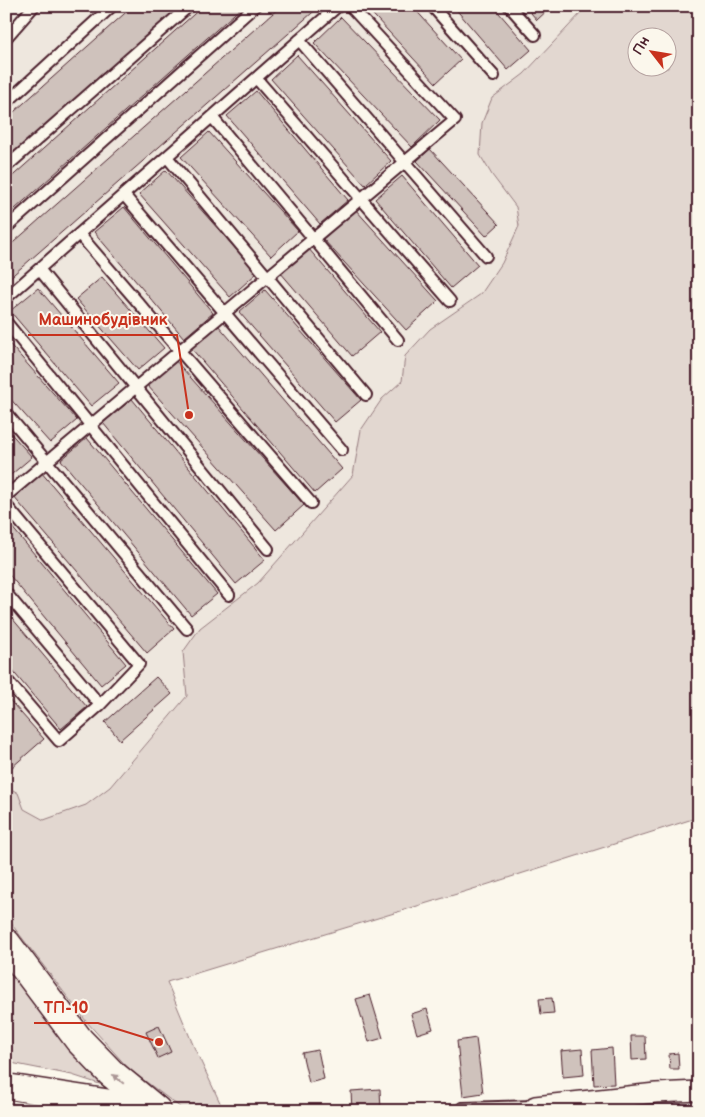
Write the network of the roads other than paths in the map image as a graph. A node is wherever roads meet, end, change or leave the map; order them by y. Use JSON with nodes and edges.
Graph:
{"nodes":[{"id":1,"x":34,"y":6,"type":"edge"},
{"id":2,"x":112,"y":6,"type":"edge"},
{"id":3,"x":188,"y":6,"type":"edge"},
{"id":4,"x":255,"y":6,"type":"edge"},
{"id":5,"x":338,"y":6,"type":"edge"},
{"id":6,"x":350,"y":6,"type":"edge"},
{"id":7,"x":432,"y":6,"type":"edge"},
{"id":8,"x":509,"y":6,"type":"edge"},
{"id":9,"x":535,"y":35,"type":"dead end"},
{"id":10,"x":6,"y":38,"type":"edge"},
{"id":11,"x":299,"y":40,"type":"junction"},
{"id":12,"x":494,"y":76,"type":"dead end"},
{"id":13,"x":256,"y":78,"type":"junction"},
{"id":14,"x":6,"y":103,"type":"edge"},
{"id":15,"x":212,"y":117,"type":"junction"},
{"id":16,"x":167,"y":157,"type":"junction"},
{"id":17,"x":405,"y":162,"type":"junction"},
{"id":18,"x":6,"y":166,"type":"edge"},
{"id":19,"x":124,"y":195,"type":"junction"},
{"id":20,"x":361,"y":199,"type":"junction"},
{"id":21,"x":6,"y":228,"type":"edge"},
{"id":22,"x":79,"y":234,"type":"junction"},
{"id":23,"x":314,"y":239,"type":"junction"},
{"id":24,"x":486,"y":256,"type":"dead end"},
{"id":25,"x":39,"y":269,"type":"junction"},
{"id":26,"x":268,"y":277,"type":"junction"},
{"id":27,"x":6,"y":298,"type":"edge"},
{"id":28,"x":450,"y":301,"type":"dead end"},
{"id":29,"x":224,"y":313,"type":"junction"},
{"id":30,"x":6,"y":322,"type":"edge"},
{"id":31,"x":398,"y":340,"type":"dead end"},
{"id":32,"x":180,"y":350,"type":"junction"},
{"id":33,"x":136,"y":387,"type":"junction"},
{"id":34,"x":366,"y":395,"type":"dead end"},
{"id":35,"x":6,"y":413,"type":"edge"},
{"id":36,"x":91,"y":425,"type":"junction"},
{"id":37,"x":342,"y":450,"type":"dead end"},
{"id":38,"x":47,"y":462,"type":"junction"},
{"id":39,"x":6,"y":496,"type":"edge"},
{"id":40,"x":311,"y":503,"type":"dead end"},
{"id":41,"x":6,"y":505,"type":"edge"},
{"id":42,"x":268,"y":549,"type":"dead end"},
{"id":43,"x":6,"y":593,"type":"edge"},
{"id":44,"x":229,"y":595,"type":"dead end"},
{"id":45,"x":187,"y":629,"type":"dead end"},
{"id":46,"x":6,"y":679,"type":"edge"},
{"id":47,"x":100,"y":705,"type":"junction"},
{"id":48,"x":6,"y":943,"type":"edge"},
{"id":49,"x":6,"y":1075,"type":"edge"},
{"id":50,"x":6,"y":1088,"type":"edge"},
{"id":51,"x":699,"y":1091,"type":"edge"},
{"id":52,"x":117,"y":1103,"type":"junction"},
{"id":53,"x":462,"y":1108,"type":"dead end"},
{"id":54,"x":536,"y":1108,"type":"edge"},
{"id":55,"x":156,"y":1110,"type":"edge"}],
"edges":[{"from":1,"to":10,"type":"lane"},
{"from":2,"to":14,"type":"lane"},
{"from":3,"to":18,"type":"lane"},
{"from":4,"to":21,"type":"lane"},
{"from":5,"to":11,"type":"lane"},
{"from":6,"to":17,"type":"lane"},
{"from":7,"to":12,"type":"lane"},
{"from":8,"to":9,"type":"lane"},
{"from":11,"to":13,"type":"lane"},
{"from":11,"to":17,"type":"lane"},
{"from":13,"to":15,"type":"lane"},
{"from":13,"to":20,"type":"lane"},
{"from":15,"to":16,"type":"lane"},
{"from":15,"to":23,"type":"lane"},
{"from":16,"to":19,"type":"lane"},
{"from":16,"to":26,"type":"lane"},
{"from":17,"to":20,"type":"lane"},
{"from":17,"to":24,"type":"lane"},
{"from":19,"to":22,"type":"lane"},
{"from":19,"to":29,"type":"lane"},
{"from":20,"to":23,"type":"lane"},
{"from":20,"to":28,"type":"lane"},
{"from":22,"to":25,"type":"lane"},
{"from":22,"to":32,"type":"lane"},
{"from":23,"to":26,"type":"lane"},
{"from":23,"to":31,"type":"lane"},
{"from":25,"to":27,"type":"lane"},
{"from":25,"to":33,"type":"lane"},
{"from":26,"to":29,"type":"lane"},
{"from":26,"to":34,"type":"lane"},
{"from":29,"to":32,"type":"lane"},
{"from":29,"to":37,"type":"lane"},
{"from":30,"to":36,"type":"lane"},
{"from":32,"to":33,"type":"lane"},
{"from":32,"to":40,"type":"lane"},
{"from":33,"to":36,"type":"lane"},
{"from":33,"to":42,"type":"lane"},
{"from":35,"to":38,"type":"lane"},
{"from":36,"to":38,"type":"lane"},
{"from":36,"to":44,"type":"lane"},
{"from":38,"to":39,"type":"lane"},
{"from":38,"to":45,"type":"lane"},
{"from":41,"to":47,"type":"lane"},
{"from":43,"to":47,"type":"lane"},
{"from":46,"to":47,"type":"lane"},
{"from":55,"to":48,"type":"main road","one_way":true},
{"from":49,"to":52,"type":"main road"},
{"from":50,"to":52,"type":"main road"},
{"from":51,"to":54,"type":"street"},
{"from":52,"to":55,"type":"main road"},
{"from":53,"to":54,"type":"lane"}]}
